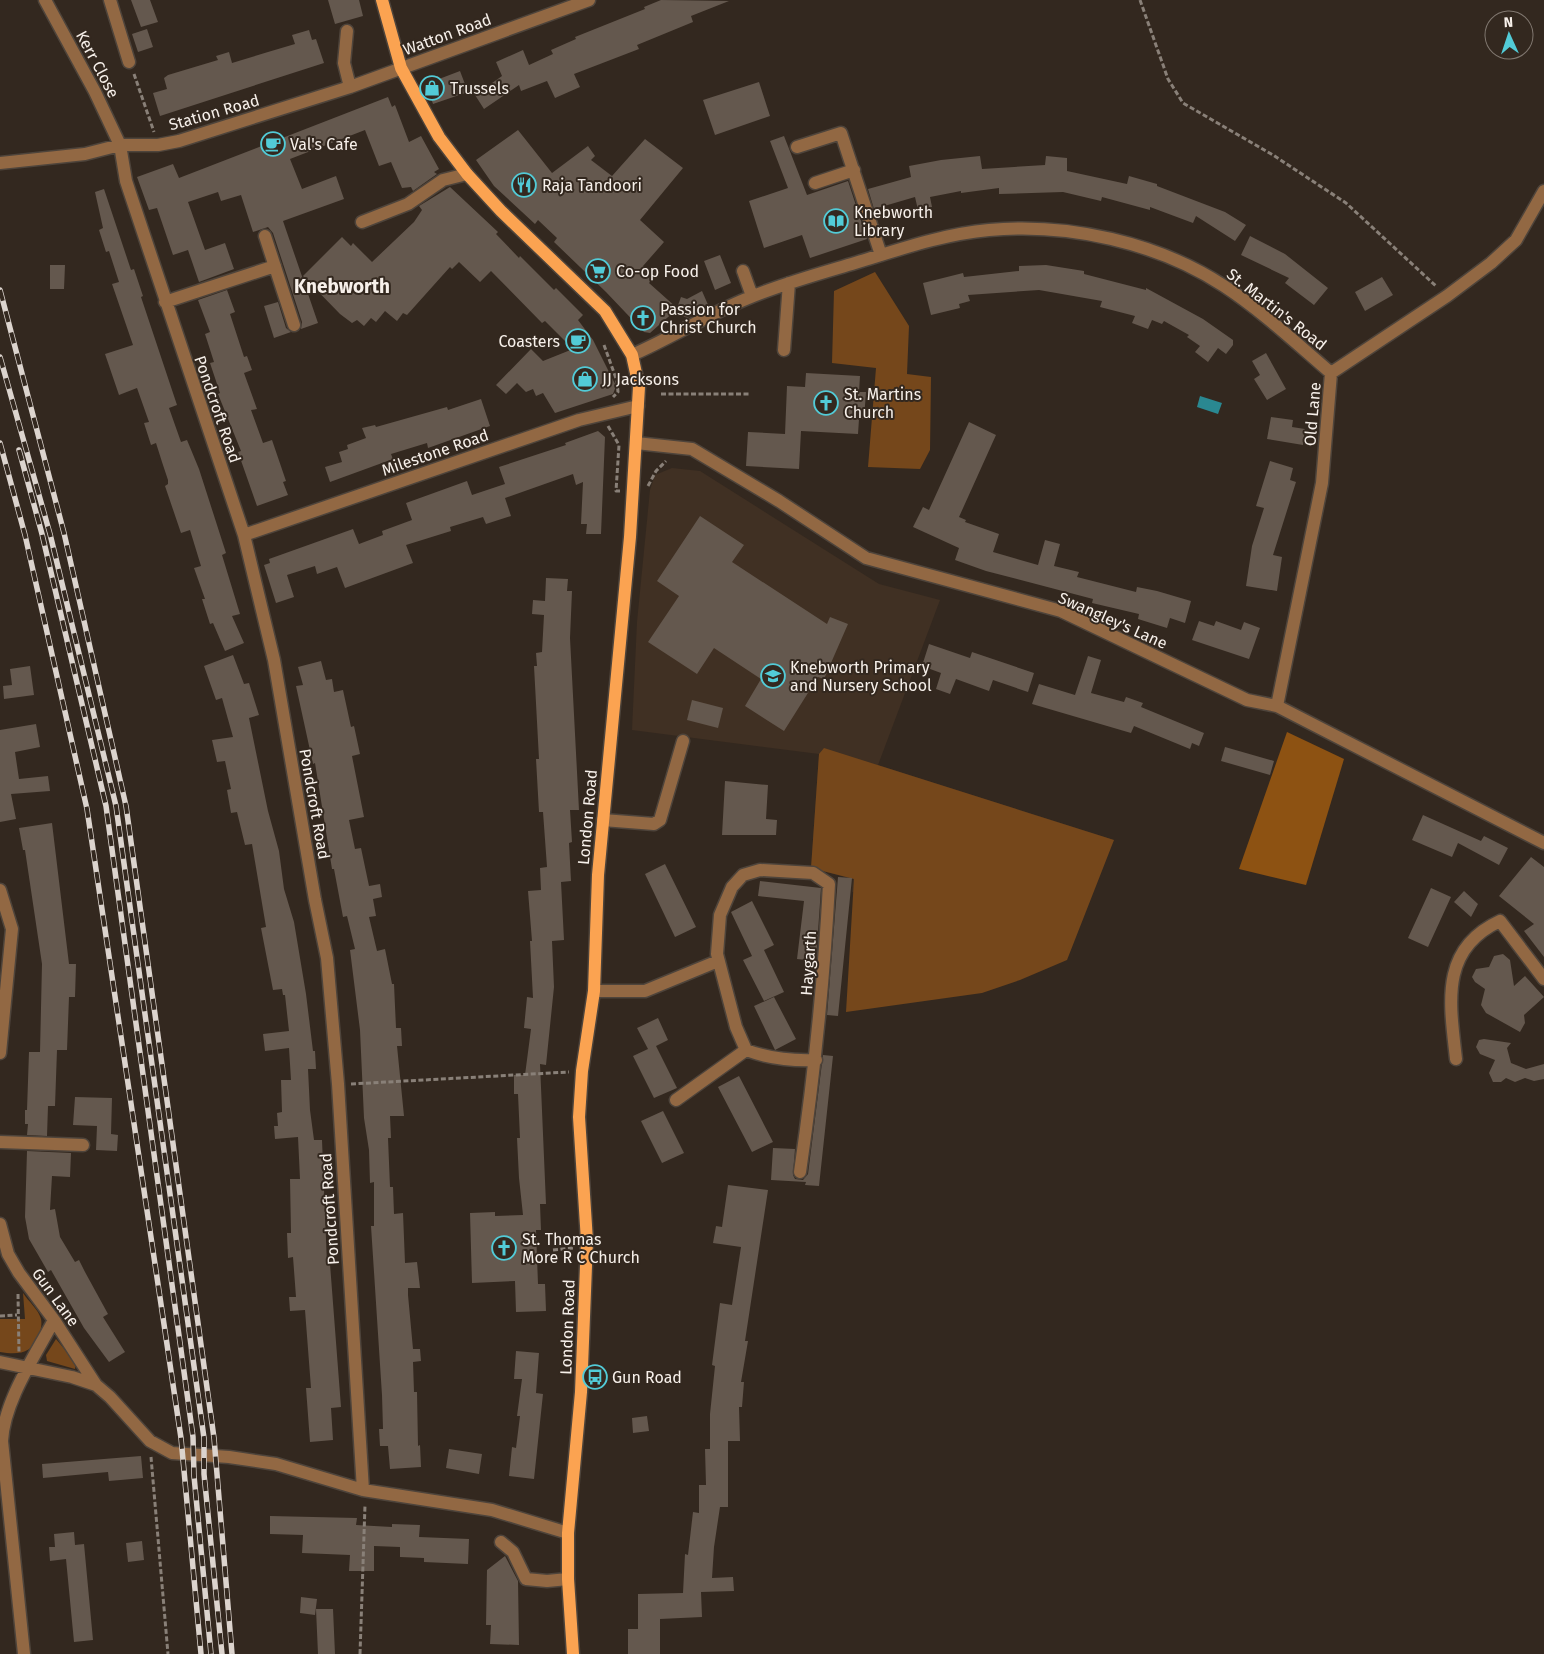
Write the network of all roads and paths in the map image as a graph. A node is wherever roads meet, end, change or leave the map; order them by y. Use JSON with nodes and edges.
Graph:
{"nodes":[{"id":1,"x":45,"y":0,"type":"edge"},
{"id":2,"x":110,"y":0,"type":"edge"},
{"id":3,"x":382,"y":0,"type":"edge"},
{"id":4,"x":589,"y":0,"type":"edge"},
{"id":5,"x":1140,"y":0,"type":"edge"},
{"id":6,"x":348,"y":31,"type":"dead end"},
{"id":7,"x":130,"y":62,"type":"joint"},
{"id":8,"x":401,"y":68,"type":"junction"},
{"id":9,"x":350,"y":87,"type":"junction"},
{"id":10,"x":120,"y":145,"type":"junction"},
{"id":11,"x":158,"y":145,"type":"junction"},
{"id":12,"x":797,"y":148,"type":"dead end"},
{"id":13,"x":0,"y":163,"type":"edge"},
{"id":14,"x":854,"y":170,"type":"junction"},
{"id":15,"x":467,"y":174,"type":"junction"},
{"id":16,"x":814,"y":184,"type":"dead end"},
{"id":17,"x":1544,"y":192,"type":"edge"},
{"id":18,"x":362,"y":222,"type":"dead end"},
{"id":19,"x":265,"y":236,"type":"dead end"},
{"id":20,"x":881,"y":255,"type":"junction"},
{"id":21,"x":275,"y":266,"type":"junction"},
{"id":22,"x":743,"y":271,"type":"dead end"},
{"id":23,"x":789,"y":283,"type":"junction"},
{"id":24,"x":752,"y":296,"type":"junction"},
{"id":25,"x":1447,"y":296,"type":"junction"},
{"id":26,"x":165,"y":302,"type":"junction"},
{"id":27,"x":294,"y":325,"type":"dead end"},
{"id":28,"x":604,"y":345,"type":"dead end"},
{"id":29,"x":784,"y":350,"type":"dead end"},
{"id":30,"x":632,"y":354,"type":"junction"},
{"id":31,"x":1331,"y":373,"type":"junction"},
{"id":32,"x":723,"y":391,"type":"junction"},
{"id":33,"x":661,"y":394,"type":"dead end"},
{"id":34,"x":750,"y":394,"type":"dead end"},
{"id":35,"x":610,"y":400,"type":"dead end"},
{"id":36,"x":723,"y":400,"type":"dead end"},
{"id":37,"x":638,"y":406,"type":"junction"},
{"id":38,"x":608,"y":426,"type":"dead end"},
{"id":39,"x":636,"y":443,"type":"junction"},
{"id":40,"x":667,"y":461,"type":"dead end"},
{"id":41,"x":622,"y":491,"type":"dead end"},
{"id":42,"x":646,"y":493,"type":"dead end"},
{"id":43,"x":244,"y":535,"type":"junction"},
{"id":44,"x":1277,"y":706,"type":"junction"},
{"id":45,"x":682,"y":741,"type":"dead end"},
{"id":46,"x":603,"y":820,"type":"junction"},
{"id":47,"x":1544,"y":843,"type":"edge"},
{"id":48,"x":0,"y":890,"type":"edge"},
{"id":49,"x":718,"y":961,"type":"junction"},
{"id":50,"x":1544,"y":979,"type":"edge"},
{"id":51,"x":594,"y":991,"type":"junction"},
{"id":52,"x":1,"y":1030,"type":"edge"},
{"id":53,"x":746,"y":1050,"type":"junction"},
{"id":54,"x":0,"y":1053,"type":"edge"},
{"id":55,"x":816,"y":1060,"type":"junction"},
{"id":56,"x":1456,"y":1060,"type":"dead end"},
{"id":57,"x":582,"y":1072,"type":"junction"},
{"id":58,"x":338,"y":1084,"type":"junction"},
{"id":59,"x":676,"y":1100,"type":"dead end"},
{"id":60,"x":0,"y":1142,"type":"edge"},
{"id":61,"x":84,"y":1145,"type":"dead end"},
{"id":62,"x":800,"y":1172,"type":"dead end"},
{"id":63,"x":0,"y":1224,"type":"edge"},
{"id":64,"x":572,"y":1248,"type":"dead end"},
{"id":65,"x":553,"y":1250,"type":"dead end"},
{"id":66,"x":18,"y":1274,"type":"junction"},
{"id":67,"x":17,"y":1315,"type":"junction"},
{"id":68,"x":0,"y":1316,"type":"edge"},
{"id":69,"x":54,"y":1320,"type":"junction"},
{"id":70,"x":0,"y":1362,"type":"edge"},
{"id":71,"x":25,"y":1366,"type":"junction"},
{"id":72,"x":96,"y":1385,"type":"junction"},
{"id":73,"x":150,"y":1441,"type":"junction"},
{"id":74,"x":363,"y":1490,"type":"junction"},
{"id":75,"x":568,"y":1534,"type":"junction"},
{"id":76,"x":501,"y":1542,"type":"dead end"},
{"id":77,"x":568,"y":1579,"type":"junction"},
{"id":78,"x":24,"y":1654,"type":"edge"},
{"id":79,"x":168,"y":1654,"type":"edge"},
{"id":80,"x":360,"y":1654,"type":"edge"},
{"id":81,"x":573,"y":1654,"type":"edge"}],
"edges":[{"from":1,"to":10,"type":"street","name":"Kerr Close"},
{"from":2,"to":7,"type":"street"},
{"from":3,"to":8,"type":"main road","name":"London Road"},
{"from":4,"to":8,"type":"street","name":"Watton Road"},
{"from":5,"to":25,"type":"path"},
{"from":6,"to":9,"type":"street"},
{"from":7,"to":11,"type":"path"},
{"from":8,"to":9,"type":"street","name":"Station Road"},
{"from":8,"to":15,"type":"main road","name":"London Road"},
{"from":9,"to":11,"type":"street","name":"Station Road"},
{"from":10,"to":11,"type":"street","name":"Station Road"},
{"from":10,"to":13,"type":"street","name":"Station Road"},
{"from":10,"to":26,"type":"street","name":"Pondcroft Road"},
{"from":12,"to":14,"type":"street"},
{"from":14,"to":16,"type":"street"},
{"from":14,"to":20,"type":"street"},
{"from":15,"to":18,"type":"street"},
{"from":15,"to":30,"type":"main road","name":"London Road"},
{"from":17,"to":25,"type":"street","name":"Old Lane"},
{"from":19,"to":21,"type":"street"},
{"from":20,"to":23,"type":"street","name":"St. Martin's Road"},
{"from":20,"to":31,"type":"street","name":"St. Martin's Road"},
{"from":21,"to":26,"type":"street"},
{"from":21,"to":27,"type":"street"},
{"from":22,"to":24,"type":"street"},
{"from":23,"to":24,"type":"street","name":"St. Martin's Road"},
{"from":23,"to":29,"type":"street"},
{"from":24,"to":30,"type":"street","name":"St. Martin's Road"},
{"from":25,"to":31,"type":"street","name":"Old Lane"},
{"from":26,"to":43,"type":"street","name":"Pondcroft Road"},
{"from":28,"to":35,"type":"path"},
{"from":30,"to":37,"type":"main road","name":"London Road"},
{"from":31,"to":44,"type":"street","name":"Old Lane"},
{"from":32,"to":33,"type":"path"},
{"from":32,"to":34,"type":"path"},
{"from":32,"to":36,"type":"path"},
{"from":37,"to":39,"type":"main road","name":"London Road"},
{"from":37,"to":43,"type":"street","name":"Milestone Road"},
{"from":38,"to":41,"type":"path"},
{"from":39,"to":44,"type":"street","name":"Swangley's Lane"},
{"from":39,"to":46,"type":"main road","name":"London Road"},
{"from":40,"to":42,"type":"path"},
{"from":43,"to":58,"type":"street","name":"Pondcroft Road"},
{"from":44,"to":47,"type":"street","name":"Swangley's Lane"},
{"from":45,"to":46,"type":"street"},
{"from":46,"to":51,"type":"main road","name":"London Road"},
{"from":48,"to":52,"type":"street"},
{"from":49,"to":51,"type":"street"},
{"from":49,"to":53,"type":"street","name":"Haygarth"},
{"from":49,"to":55,"type":"street","name":"Haygarth"},
{"from":50,"to":56,"type":"street"},
{"from":51,"to":57,"type":"main road","name":"London Road"},
{"from":52,"to":54,"type":"street"},
{"from":53,"to":55,"type":"street"},
{"from":53,"to":59,"type":"street"},
{"from":55,"to":62,"type":"street"},
{"from":57,"to":58,"type":"path"},
{"from":57,"to":75,"type":"main road","name":"London Road"},
{"from":58,"to":74,"type":"street","name":"Pondcroft Road"},
{"from":60,"to":61,"type":"street"},
{"from":63,"to":66,"type":"street","name":"Gun Lane"},
{"from":64,"to":65,"type":"path"},
{"from":66,"to":67,"type":"path"},
{"from":66,"to":69,"type":"street","name":"Gun Lane"},
{"from":67,"to":68,"type":"path"},
{"from":67,"to":71,"type":"path"},
{"from":69,"to":71,"type":"street"},
{"from":69,"to":72,"type":"street","name":"Gun Lane"},
{"from":70,"to":71,"type":"street"},
{"from":71,"to":72,"type":"street"},
{"from":71,"to":78,"type":"street"},
{"from":72,"to":73,"type":"street"},
{"from":73,"to":74,"type":"street"},
{"from":73,"to":79,"type":"path"},
{"from":74,"to":75,"type":"street"},
{"from":74,"to":80,"type":"path"},
{"from":75,"to":77,"type":"main road","name":"London Road"},
{"from":76,"to":77,"type":"street"},
{"from":77,"to":81,"type":"main road","name":"London Road"}]}
